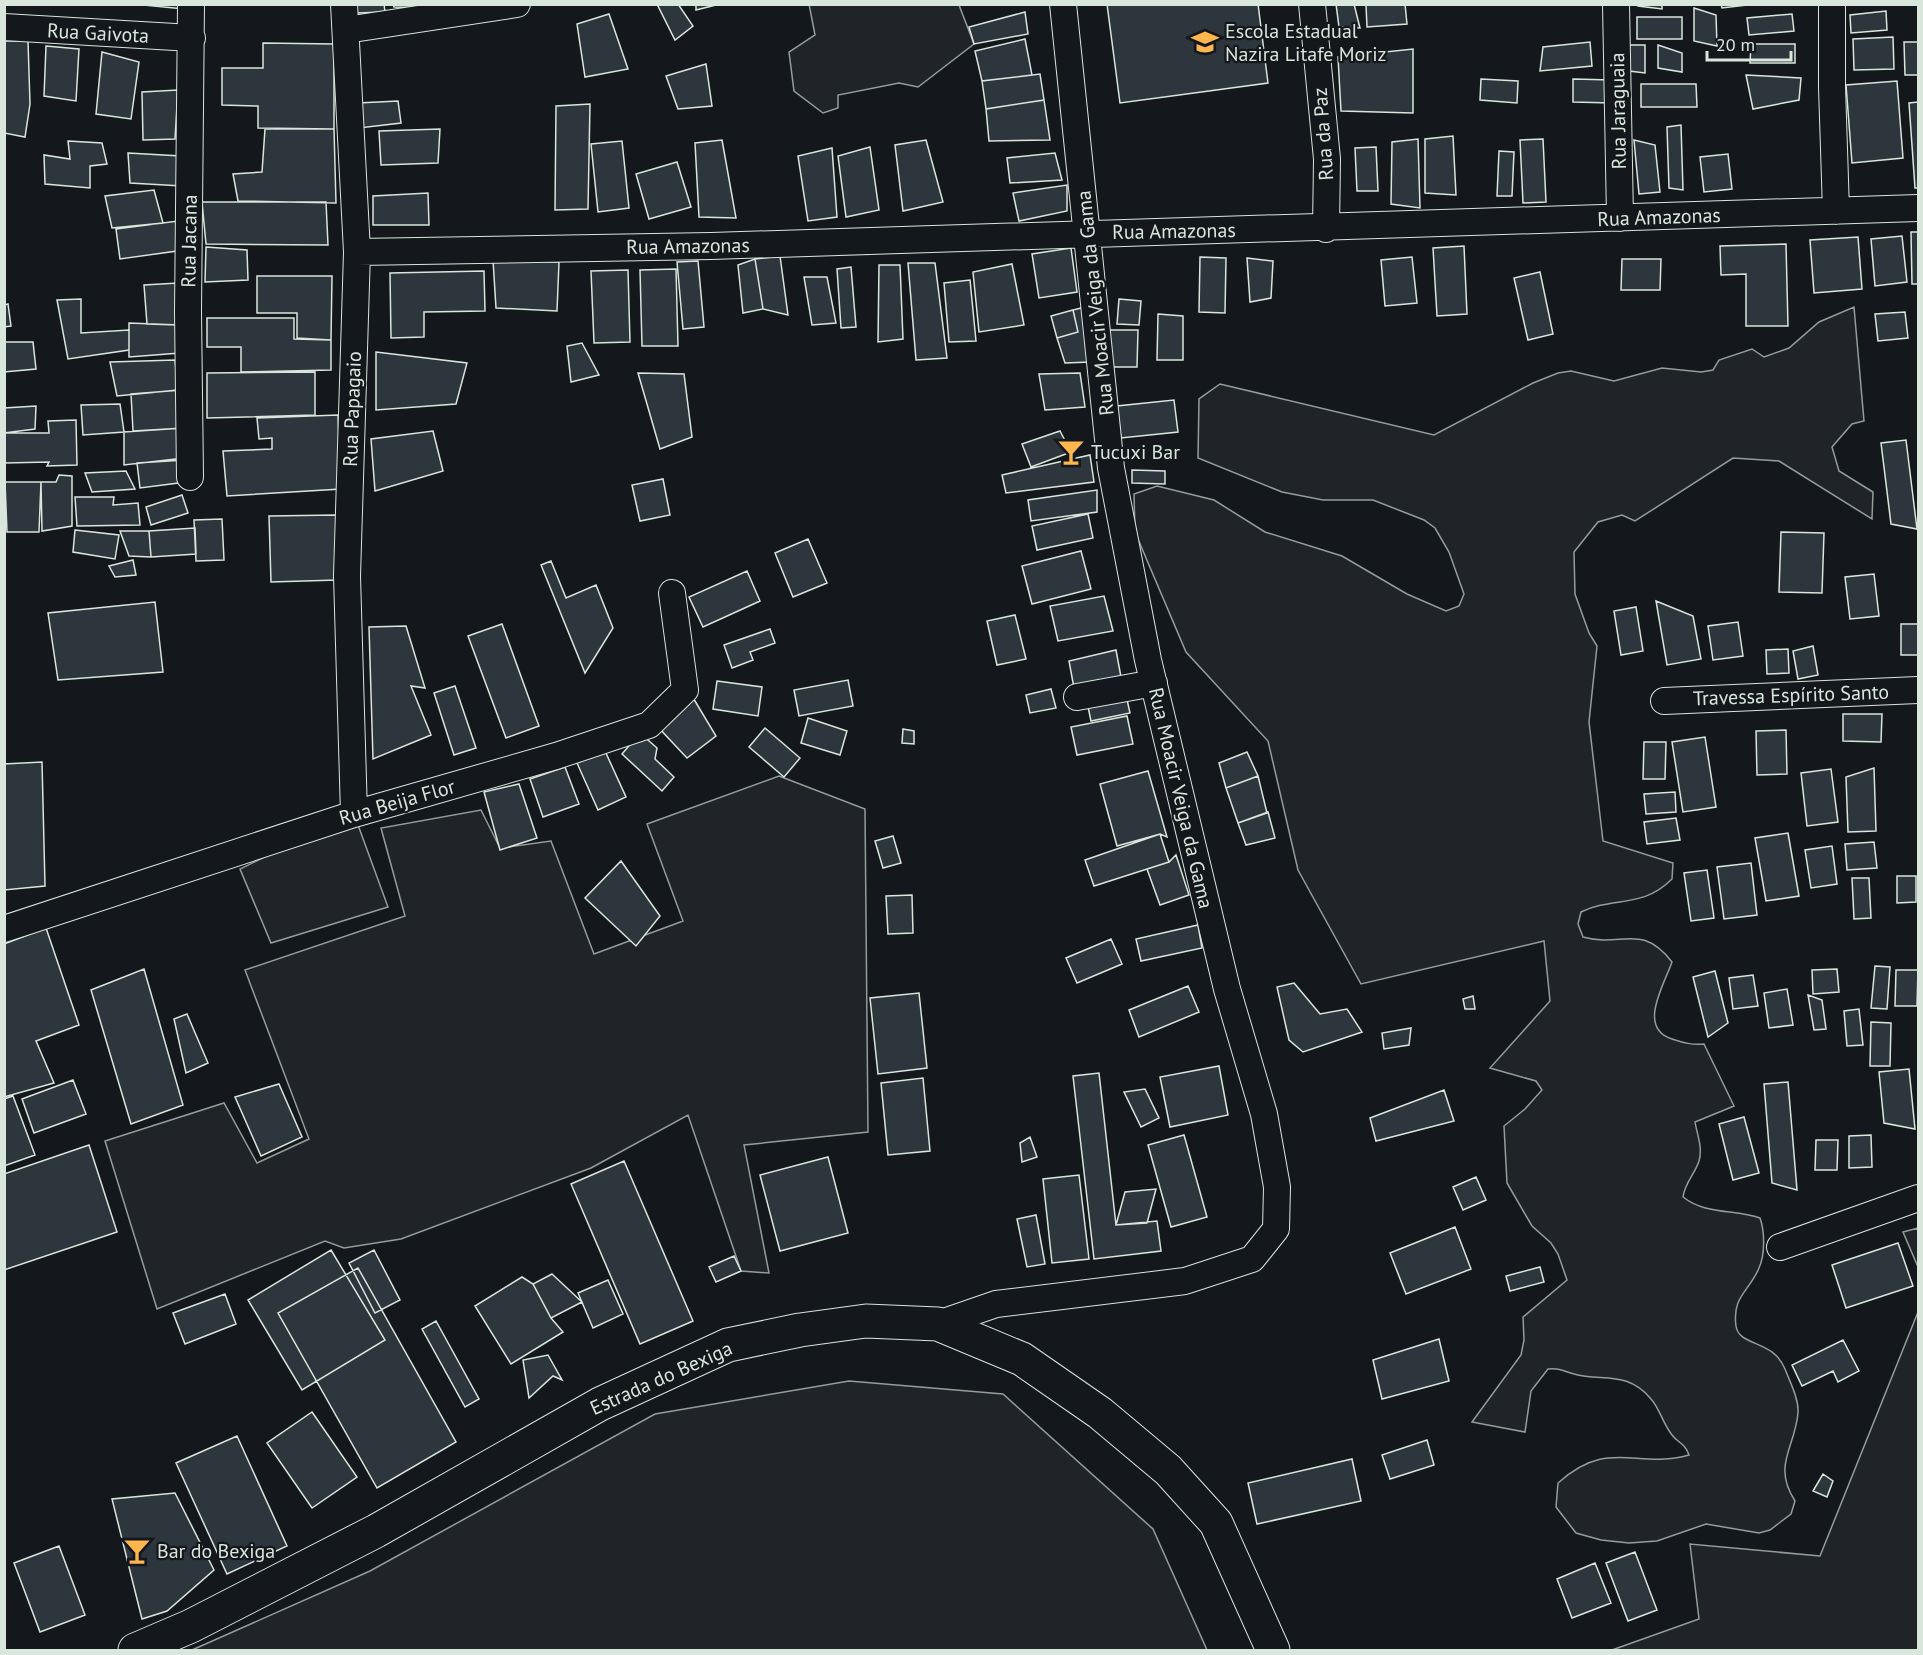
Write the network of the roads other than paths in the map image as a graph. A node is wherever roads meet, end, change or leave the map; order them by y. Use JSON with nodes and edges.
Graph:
{"nodes":[{"id":1,"x":191,"y":4,"type":"edge"},
{"id":2,"x":344,"y":4,"type":"edge"},
{"id":3,"x":517,"y":4,"type":"edge"},
{"id":4,"x":1063,"y":4,"type":"edge"},
{"id":5,"x":1312,"y":4,"type":"edge"},
{"id":6,"x":1616,"y":4,"type":"edge"},
{"id":7,"x":1832,"y":4,"type":"edge"},
{"id":8,"x":4,"y":27,"type":"edge"},
{"id":9,"x":346,"y":30,"type":"junction"},
{"id":10,"x":192,"y":38,"type":"junction"},
{"id":11,"x":1918,"y":208,"type":"edge"},
{"id":12,"x":1836,"y":211,"type":"junction"},
{"id":13,"x":1620,"y":218,"type":"junction"},
{"id":14,"x":1326,"y":229,"type":"junction"},
{"id":15,"x":1088,"y":233,"type":"junction"},
{"id":16,"x":357,"y":252,"type":"junction"},
{"id":17,"x":190,"y":477,"type":"dead end"},
{"id":18,"x":672,"y":593,"type":"dead end"},
{"id":19,"x":1154,"y":683,"type":"junction"},
{"id":20,"x":1918,"y":690,"type":"edge"},
{"id":21,"x":1077,"y":697,"type":"dead end"},
{"id":22,"x":1664,"y":701,"type":"dead end"},
{"id":23,"x":354,"y":814,"type":"junction"},
{"id":24,"x":4,"y":929,"type":"edge"},
{"id":25,"x":1918,"y":1198,"type":"edge"},
{"id":26,"x":1780,"y":1248,"type":"dead end"},
{"id":27,"x":938,"y":1324,"type":"junction"},
{"id":28,"x":135,"y":1650,"type":"edge"},
{"id":29,"x":1274,"y":1650,"type":"edge"}],
"edges":[{"from":1,"to":10,"type":"street","name":"Rua Jacana"},
{"from":2,"to":9,"type":"street","name":"Rua Papagaio"},
{"from":3,"to":9,"type":"street"},
{"from":4,"to":15,"type":"street","name":"Rua Moacir Veiga da Gama"},
{"from":5,"to":14,"type":"street","name":"Rua da Paz"},
{"from":6,"to":13,"type":"street","name":"Rua Jaraguaia"},
{"from":7,"to":12,"type":"street"},
{"from":8,"to":10,"type":"street","name":"Rua Gaivota"},
{"from":9,"to":16,"type":"street","name":"Rua Papagaio"},
{"from":10,"to":17,"type":"street","name":"Rua Jacana"},
{"from":11,"to":12,"type":"street","name":"Rua Amazonas"},
{"from":12,"to":13,"type":"street","name":"Rua Amazonas"},
{"from":13,"to":14,"type":"street","name":"Rua Amazonas"},
{"from":14,"to":15,"type":"street","name":"Rua Amazonas"},
{"from":15,"to":16,"type":"street","name":"Rua Amazonas"},
{"from":15,"to":19,"type":"street","name":"Rua Moacir Veiga da Gama"},
{"from":16,"to":23,"type":"street","name":"Rua Papagaio"},
{"from":18,"to":23,"type":"street","name":"Rua Beija Flor"},
{"from":19,"to":21,"type":"street"},
{"from":19,"to":27,"type":"street","name":"Rua Moacir Veiga da Gama"},
{"from":20,"to":22,"type":"street","name":"Travessa Espírito Santo"},
{"from":23,"to":24,"type":"street","name":"Rua Beija Flor"},
{"from":25,"to":26,"type":"street"},
{"from":27,"to":28,"type":"street","name":"Estrada do Bexiga"},
{"from":27,"to":29,"type":"street","name":"Estrada do Bexiga"}]}
